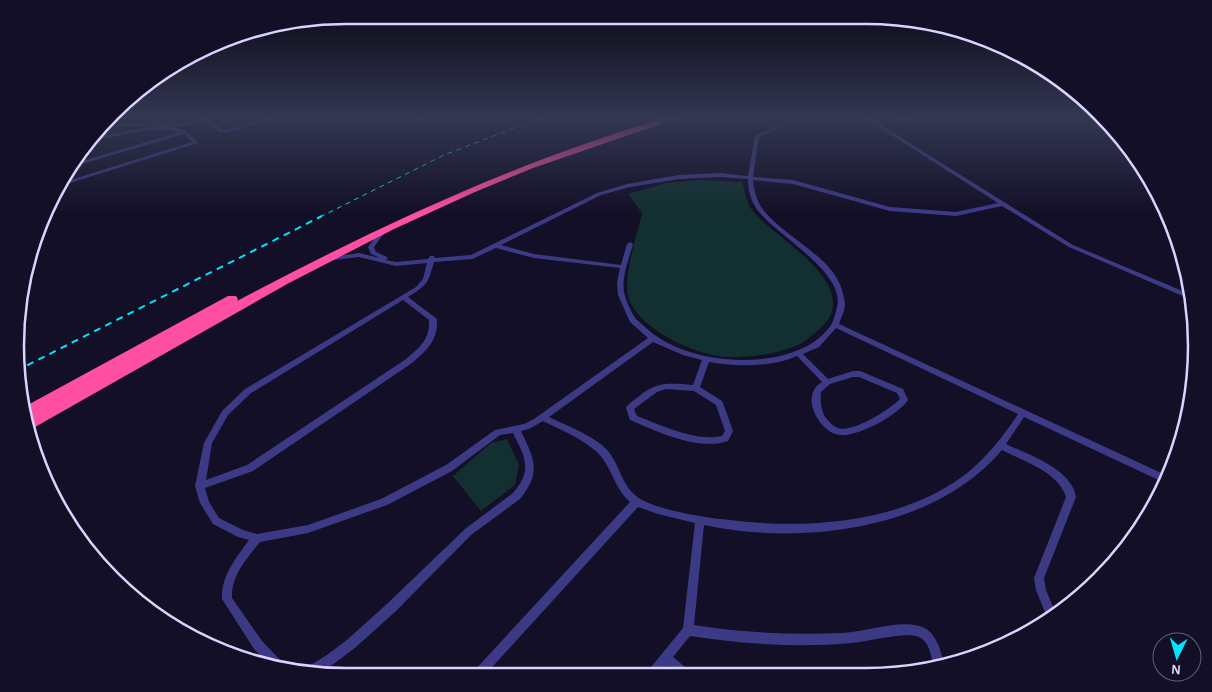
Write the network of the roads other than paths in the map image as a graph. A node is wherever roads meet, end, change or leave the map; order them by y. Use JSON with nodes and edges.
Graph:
{"nodes":[{"id":1,"x":129,"y":149,"type":"edge"},
{"id":2,"x":176,"y":149,"type":"edge"},
{"id":3,"x":565,"y":149,"type":"edge"},
{"id":4,"x":578,"y":149,"type":"edge"},
{"id":5,"x":755,"y":149,"type":"edge"},
{"id":6,"x":916,"y":149,"type":"edge"},
{"id":7,"x":111,"y":155,"type":"junction"},
{"id":8,"x":80,"y":164,"type":"edge"},
{"id":9,"x":119,"y":168,"type":"junction"},
{"id":10,"x":750,"y":176,"type":"junction"},
{"id":11,"x":68,"y":183,"type":"edge"},
{"id":12,"x":983,"y":192,"type":"junction"},
{"id":13,"x":996,"y":200,"type":"junction"},
{"id":14,"x":1002,"y":204,"type":"junction"},
{"id":15,"x":984,"y":206,"type":"junction"},
{"id":16,"x":1013,"y":210,"type":"junction"},
{"id":17,"x":382,"y":232,"type":"junction"},
{"id":18,"x":630,"y":244,"type":"dead end"},
{"id":19,"x":497,"y":246,"type":"junction"},
{"id":20,"x":328,"y":259,"type":"junction"},
{"id":21,"x":431,"y":260,"type":"junction"},
{"id":22,"x":624,"y":266,"type":"junction"},
{"id":23,"x":1184,"y":295,"type":"edge"},
{"id":24,"x":403,"y":296,"type":"junction"},
{"id":25,"x":835,"y":325,"type":"junction"},
{"id":26,"x":652,"y":339,"type":"junction"},
{"id":27,"x":800,"y":354,"type":"junction"},
{"id":28,"x":706,"y":359,"type":"junction"},
{"id":29,"x":828,"y":382,"type":"junction"},
{"id":30,"x":696,"y":388,"type":"junction"},
{"id":31,"x":30,"y":410,"type":"edge"},
{"id":32,"x":1023,"y":412,"type":"junction"},
{"id":33,"x":543,"y":417,"type":"junction"},
{"id":34,"x":33,"y":422,"type":"edge"},
{"id":35,"x":516,"y":429,"type":"junction"},
{"id":36,"x":1002,"y":446,"type":"junction"},
{"id":37,"x":1161,"y":477,"type":"edge"},
{"id":38,"x":200,"y":486,"type":"junction"},
{"id":39,"x":636,"y":502,"type":"junction"},
{"id":40,"x":700,"y":521,"type":"junction"},
{"id":41,"x":257,"y":538,"type":"junction"},
{"id":42,"x":1049,"y":611,"type":"edge"},
{"id":43,"x":688,"y":630,"type":"junction"},
{"id":44,"x":666,"y":658,"type":"junction"},
{"id":45,"x":271,"y":659,"type":"edge"},
{"id":46,"x":937,"y":660,"type":"edge"},
{"id":47,"x":319,"y":667,"type":"edge"},
{"id":48,"x":488,"y":668,"type":"edge"},
{"id":49,"x":658,"y":668,"type":"edge"},
{"id":50,"x":678,"y":668,"type":"edge"}],
"edges":[{"from":1,"to":7,"type":"street"},
{"from":2,"to":9,"type":"street"},
{"from":3,"to":31,"type":"highway"},
{"from":4,"to":17,"type":"highway"},
{"from":5,"to":10,"type":"street"},
{"from":6,"to":12,"type":"street"},
{"from":7,"to":8,"type":"street"},
{"from":7,"to":9,"type":"street"},
{"from":9,"to":11,"type":"street"},
{"from":10,"to":15,"type":"street"},
{"from":10,"to":19,"type":"street"},
{"from":10,"to":21,"type":"street"},
{"from":10,"to":25,"type":"street"},
{"from":12,"to":13,"type":"street"},
{"from":12,"to":15,"type":"street"},
{"from":13,"to":14,"type":"street"},
{"from":13,"to":15,"type":"street"},
{"from":14,"to":15,"type":"street"},
{"from":14,"to":16,"type":"street"},
{"from":15,"to":16,"type":"street"},
{"from":16,"to":23,"type":"street"},
{"from":17,"to":20,"type":"highway"},
{"from":17,"to":21,"type":"street"},
{"from":18,"to":22,"type":"street"},
{"from":19,"to":21,"type":"street"},
{"from":19,"to":22,"type":"street"},
{"from":20,"to":21,"type":"street"},
{"from":20,"to":34,"type":"highway"},
{"from":21,"to":24,"type":"street"},
{"from":22,"to":26,"type":"street"},
{"from":24,"to":38,"type":"street"},
{"from":24,"to":38,"type":"street"},
{"from":25,"to":27,"type":"street"},
{"from":25,"to":32,"type":"street"},
{"from":26,"to":28,"type":"street"},
{"from":26,"to":33,"type":"street"},
{"from":27,"to":28,"type":"street"},
{"from":27,"to":29,"type":"street"},
{"from":28,"to":30,"type":"street"},
{"from":29,"to":29,"type":"street"},
{"from":30,"to":30,"type":"street"},
{"from":32,"to":36,"type":"street"},
{"from":32,"to":37,"type":"street"},
{"from":33,"to":35,"type":"street"},
{"from":33,"to":39,"type":"street"},
{"from":35,"to":41,"type":"street"},
{"from":35,"to":47,"type":"street"},
{"from":36,"to":40,"type":"street"},
{"from":36,"to":42,"type":"street"},
{"from":38,"to":41,"type":"street"},
{"from":39,"to":40,"type":"street"},
{"from":39,"to":48,"type":"street"},
{"from":40,"to":43,"type":"street"},
{"from":41,"to":45,"type":"street"},
{"from":43,"to":44,"type":"street"},
{"from":43,"to":46,"type":"street"},
{"from":44,"to":49,"type":"street"},
{"from":44,"to":50,"type":"street"}]}
